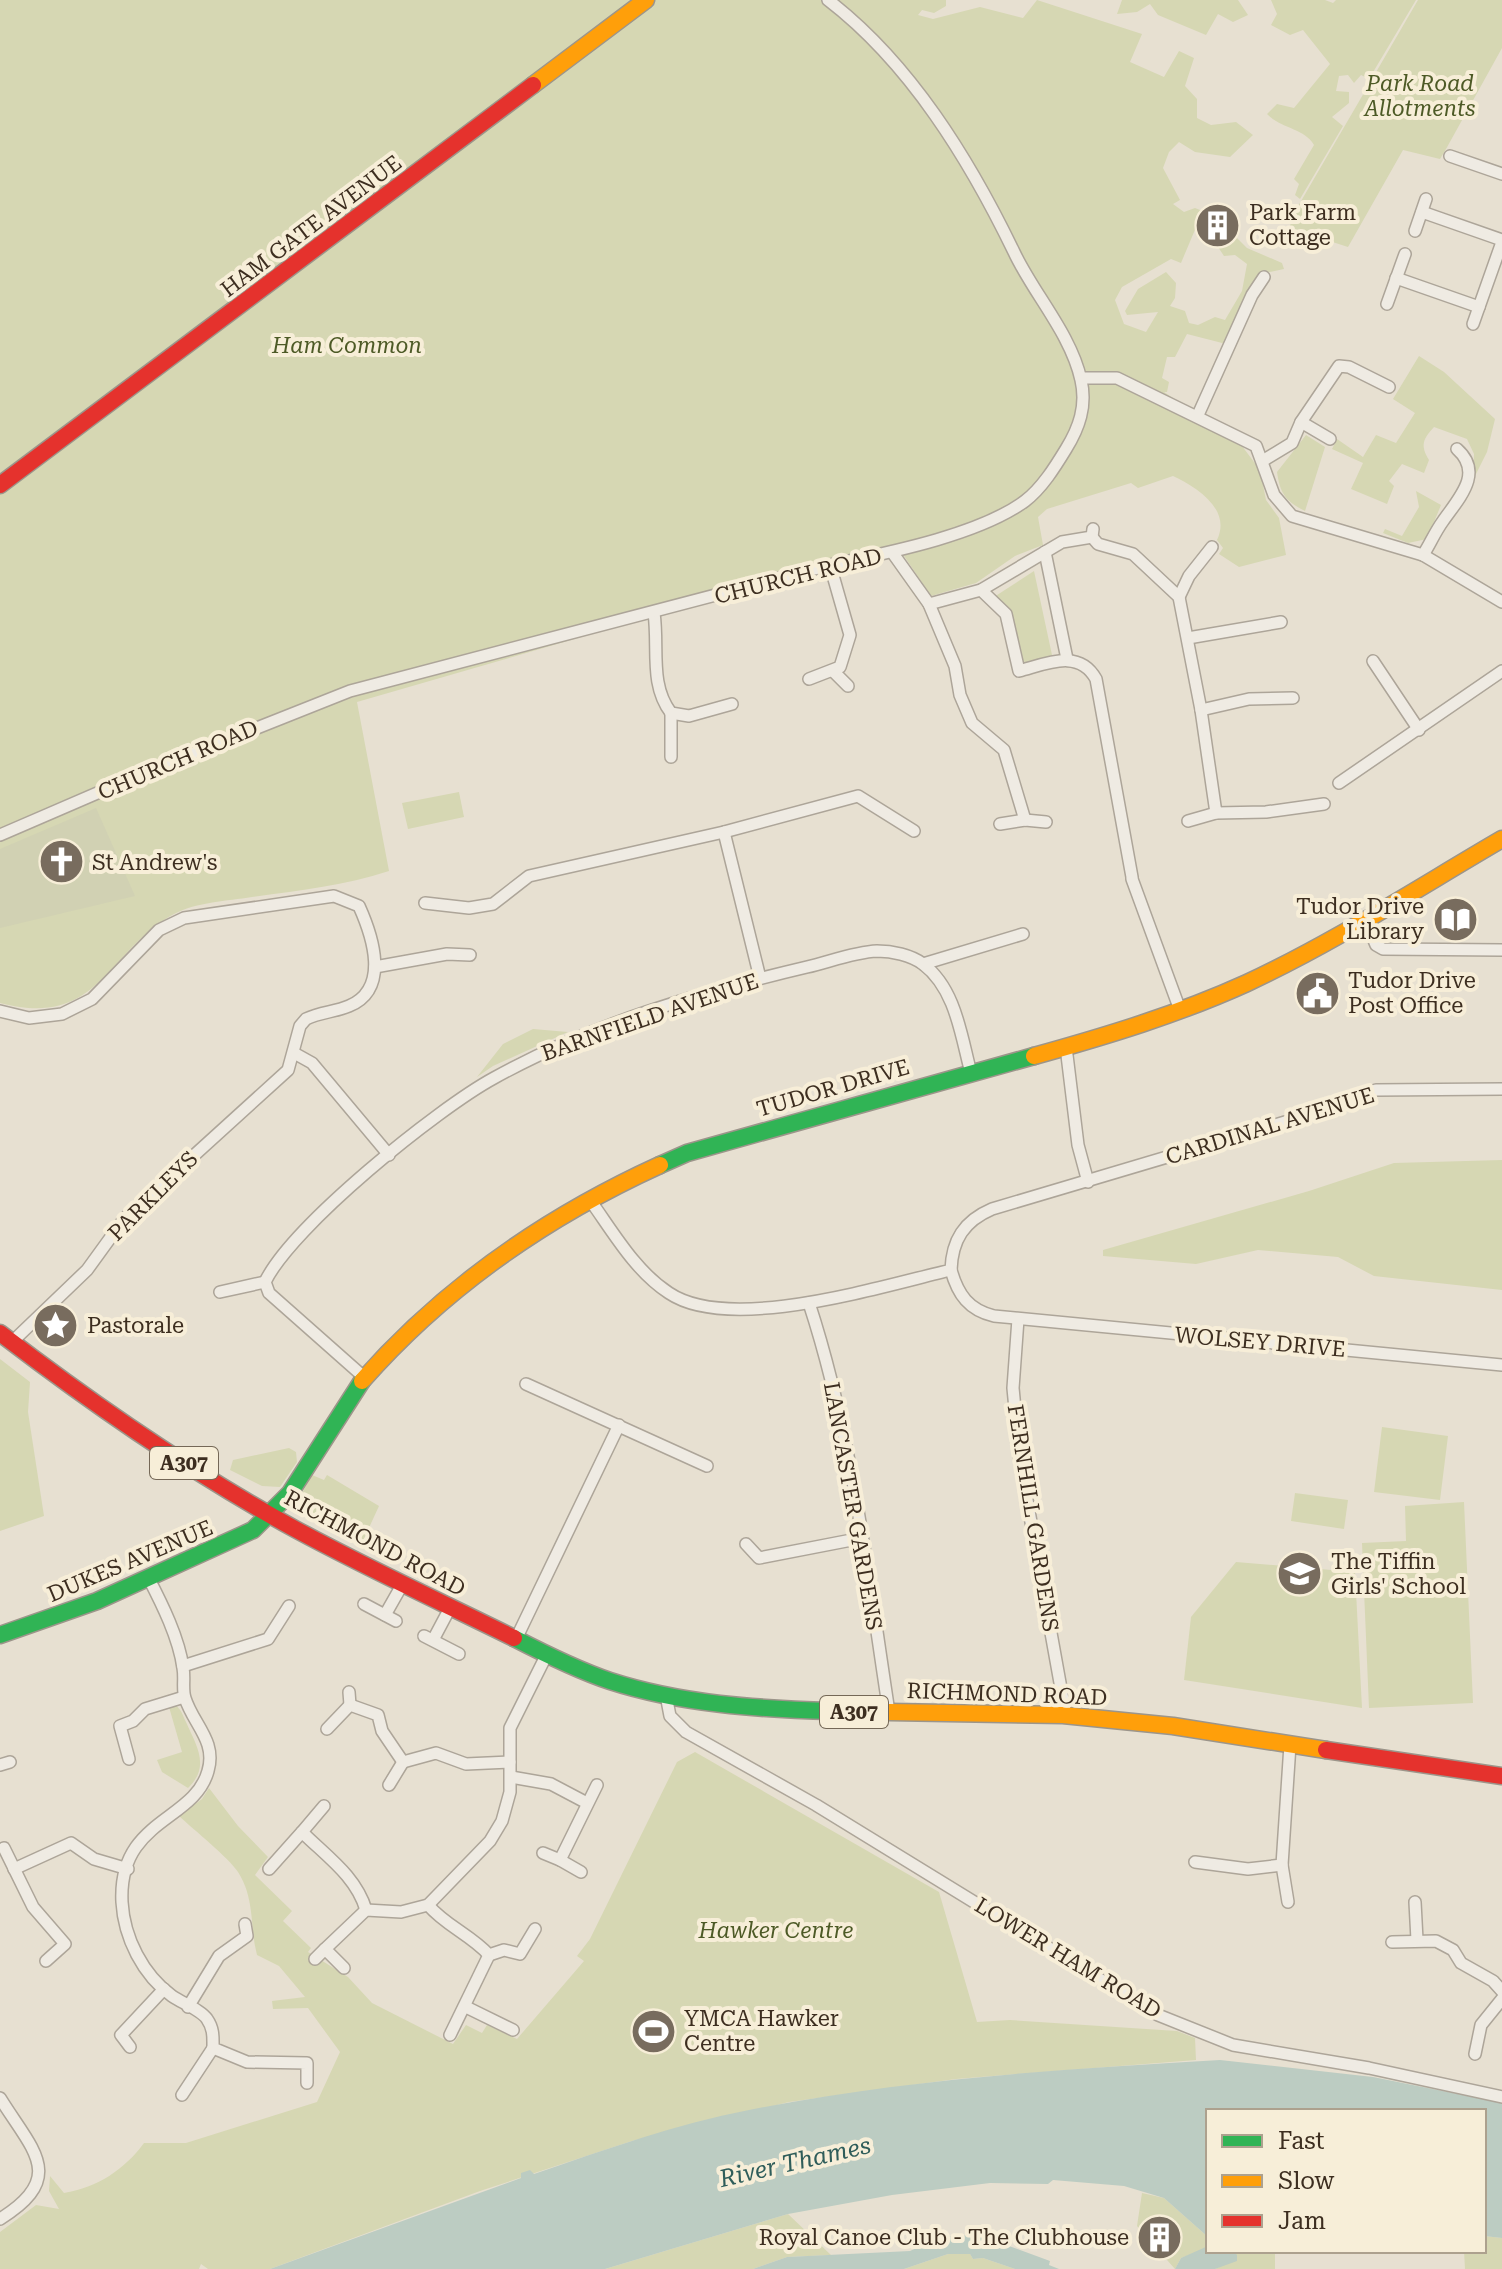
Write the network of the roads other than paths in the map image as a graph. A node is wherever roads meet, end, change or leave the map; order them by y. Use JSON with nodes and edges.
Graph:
{"nodes":[{"id":1,"x":646,"y":0,"type":"edge"},
{"id":2,"x":828,"y":0,"type":"edge"},
{"id":3,"x":1450,"y":156,"type":"dead end"},
{"id":4,"x":1502,"y":174,"type":"edge"},
{"id":5,"x":1426,"y":199,"type":"dead end"},
{"id":6,"x":1422,"y":212,"type":"junction"},
{"id":7,"x":1415,"y":231,"type":"dead end"},
{"id":8,"x":1502,"y":241,"type":"edge"},
{"id":9,"x":1405,"y":254,"type":"dead end"},
{"id":10,"x":1264,"y":277,"type":"dead end"},
{"id":11,"x":1396,"y":278,"type":"junction"},
{"id":12,"x":1387,"y":304,"type":"dead end"},
{"id":13,"x":1479,"y":307,"type":"junction"},
{"id":14,"x":1473,"y":324,"type":"dead end"},
{"id":15,"x":1081,"y":378,"type":"junction"},
{"id":16,"x":1389,"y":387,"type":"dead end"},
{"id":17,"x":1198,"y":415,"type":"junction"},
{"id":18,"x":1301,"y":422,"type":"junction"},
{"id":19,"x":1330,"y":439,"type":"dead end"},
{"id":20,"x":1457,"y":449,"type":"dead end"},
{"id":21,"x":1264,"y":460,"type":"junction"},
{"id":22,"x":0,"y":485,"type":"edge"},
{"id":23,"x":1212,"y":547,"type":"dead end"},
{"id":24,"x":892,"y":552,"type":"junction"},
{"id":25,"x":1045,"y":552,"type":"junction"},
{"id":26,"x":1423,"y":555,"type":"junction"},
{"id":27,"x":830,"y":565,"type":"junction"},
{"id":28,"x":981,"y":590,"type":"junction"},
{"id":29,"x":1179,"y":597,"type":"junction"},
{"id":30,"x":1502,"y":602,"type":"edge"},
{"id":31,"x":929,"y":604,"type":"junction"},
{"id":32,"x":654,"y":613,"type":"junction"},
{"id":33,"x":1281,"y":622,"type":"dead end"},
{"id":34,"x":1188,"y":638,"type":"junction"},
{"id":35,"x":1067,"y":659,"type":"junction"},
{"id":36,"x":1373,"y":661,"type":"dead end"},
{"id":37,"x":1502,"y":671,"type":"edge"},
{"id":38,"x":834,"y":672,"type":"junction"},
{"id":39,"x":809,"y":679,"type":"dead end"},
{"id":40,"x":848,"y":686,"type":"dead end"},
{"id":41,"x":1293,"y":698,"type":"dead end"},
{"id":42,"x":732,"y":704,"type":"dead end"},
{"id":43,"x":1201,"y":710,"type":"junction"},
{"id":44,"x":671,"y":713,"type":"junction"},
{"id":45,"x":1419,"y":730,"type":"junction"},
{"id":46,"x":671,"y":757,"type":"dead end"},
{"id":47,"x":1339,"y":783,"type":"dead end"},
{"id":48,"x":1324,"y":804,"type":"dead end"},
{"id":49,"x":1216,"y":813,"type":"junction"},
{"id":50,"x":1025,"y":820,"type":"junction"},
{"id":51,"x":1188,"y":821,"type":"dead end"},
{"id":52,"x":1046,"y":822,"type":"dead end"},
{"id":53,"x":1000,"y":824,"type":"dead end"},
{"id":54,"x":914,"y":831,"type":"dead end"},
{"id":55,"x":724,"y":832,"type":"junction"},
{"id":56,"x":0,"y":835,"type":"edge"},
{"id":57,"x":1502,"y":839,"type":"edge"},
{"id":58,"x":425,"y":903,"type":"dead end"},
{"id":59,"x":1366,"y":921,"type":"junction"},
{"id":60,"x":1023,"y":934,"type":"dead end"},
{"id":61,"x":1502,"y":950,"type":"edge"},
{"id":62,"x":470,"y":955,"type":"dead end"},
{"id":63,"x":923,"y":964,"type":"junction"},
{"id":64,"x":375,"y":967,"type":"junction"},
{"id":65,"x":760,"y":978,"type":"junction"},
{"id":66,"x":1180,"y":1010,"type":"junction"},
{"id":67,"x":0,"y":1011,"type":"edge"},
{"id":68,"x":1066,"y":1047,"type":"junction"},
{"id":69,"x":294,"y":1053,"type":"junction"},
{"id":70,"x":971,"y":1073,"type":"junction"},
{"id":71,"x":1502,"y":1089,"type":"edge"},
{"id":72,"x":389,"y":1155,"type":"junction"},
{"id":73,"x":1088,"y":1182,"type":"junction"},
{"id":74,"x":590,"y":1200,"type":"junction"},
{"id":75,"x":951,"y":1270,"type":"junction"},
{"id":76,"x":265,"y":1282,"type":"junction"},
{"id":77,"x":220,"y":1292,"type":"dead end"},
{"id":78,"x":809,"y":1303,"type":"junction"},
{"id":79,"x":1018,"y":1319,"type":"junction"},
{"id":80,"x":6,"y":1337,"type":"edge"},
{"id":81,"x":1502,"y":1365,"type":"edge"},
{"id":82,"x":365,"y":1378,"type":"junction"},
{"id":83,"x":526,"y":1384,"type":"dead end"},
{"id":84,"x":619,"y":1425,"type":"junction"},
{"id":85,"x":707,"y":1466,"type":"dead end"},
{"id":86,"x":271,"y":1515,"type":"junction"},
{"id":87,"x":862,"y":1538,"type":"junction"},
{"id":88,"x":746,"y":1544,"type":"dead end"},
{"id":89,"x":148,"y":1577,"type":"junction"},
{"id":90,"x":402,"y":1585,"type":"junction"},
{"id":91,"x":364,"y":1604,"type":"dead end"},
{"id":92,"x":289,"y":1606,"type":"dead end"},
{"id":93,"x":450,"y":1608,"type":"junction"},
{"id":94,"x":0,"y":1635,"type":"edge"},
{"id":95,"x":516,"y":1639,"type":"junction"},
{"id":96,"x":459,"y":1654,"type":"dead end"},
{"id":97,"x":547,"y":1654,"type":"junction"},
{"id":98,"x":183,"y":1666,"type":"junction"},
{"id":99,"x":349,"y":1692,"type":"dead end"},
{"id":100,"x":670,"y":1696,"type":"junction"},
{"id":101,"x":184,"y":1697,"type":"junction"},
{"id":102,"x":350,"y":1705,"type":"junction"},
{"id":103,"x":889,"y":1712,"type":"junction"},
{"id":104,"x":1066,"y":1716,"type":"junction"},
{"id":105,"x":327,"y":1729,"type":"dead end"},
{"id":106,"x":1290,"y":1745,"type":"junction"},
{"id":107,"x":129,"y":1759,"type":"dead end"},
{"id":108,"x":403,"y":1762,"type":"junction"},
{"id":109,"x":510,"y":1762,"type":"junction"},
{"id":110,"x":1502,"y":1776,"type":"edge"},
{"id":111,"x":511,"y":1777,"type":"junction"},
{"id":112,"x":389,"y":1785,"type":"dead end"},
{"id":113,"x":597,"y":1785,"type":"dead end"},
{"id":114,"x":587,"y":1803,"type":"junction"},
{"id":115,"x":324,"y":1806,"type":"dead end"},
{"id":116,"x":302,"y":1832,"type":"junction"},
{"id":117,"x":4,"y":1848,"type":"dead end"},
{"id":118,"x":543,"y":1853,"type":"dead end"},
{"id":119,"x":560,"y":1860,"type":"junction"},
{"id":120,"x":1195,"y":1862,"type":"dead end"},
{"id":121,"x":1282,"y":1865,"type":"junction"},
{"id":122,"x":14,"y":1869,"type":"junction"},
{"id":123,"x":128,"y":1869,"type":"junction"},
{"id":124,"x":269,"y":1869,"type":"dead end"},
{"id":125,"x":581,"y":1872,"type":"dead end"},
{"id":126,"x":1288,"y":1902,"type":"dead end"},
{"id":127,"x":1415,"y":1902,"type":"dead end"},
{"id":128,"x":428,"y":1905,"type":"junction"},
{"id":129,"x":366,"y":1910,"type":"junction"},
{"id":130,"x":535,"y":1929,"type":"dead end"},
{"id":131,"x":248,"y":1935,"type":"dead end"},
{"id":132,"x":1417,"y":1940,"type":"junction"},
{"id":133,"x":1392,"y":1942,"type":"dead end"},
{"id":134,"x":325,"y":1949,"type":"junction"},
{"id":135,"x":489,"y":1955,"type":"junction"},
{"id":136,"x":315,"y":1959,"type":"dead end"},
{"id":137,"x":46,"y":1961,"type":"dead end"},
{"id":138,"x":344,"y":1968,"type":"dead end"},
{"id":139,"x":164,"y":1989,"type":"junction"},
{"id":140,"x":1502,"y":1991,"type":"edge"},
{"id":141,"x":1502,"y":1999,"type":"edge"},
{"id":142,"x":188,"y":2007,"type":"junction"},
{"id":143,"x":466,"y":2007,"type":"junction"},
{"id":144,"x":513,"y":2030,"type":"dead end"},
{"id":145,"x":450,"y":2035,"type":"dead end"},
{"id":146,"x":130,"y":2047,"type":"dead end"},
{"id":147,"x":213,"y":2048,"type":"junction"},
{"id":148,"x":1475,"y":2054,"type":"dead end"},
{"id":149,"x":307,"y":2083,"type":"dead end"},
{"id":150,"x":182,"y":2095,"type":"dead end"},
{"id":151,"x":1502,"y":2097,"type":"edge"},
{"id":152,"x":0,"y":2098,"type":"edge"},
{"id":153,"x":0,"y":2219,"type":"edge"}],
"edges":[{"from":1,"to":22,"type":"main road","name":"HAM GATE AVENUE"},
{"from":2,"to":15,"type":"street","name":"CHURCH ROAD"},
{"from":3,"to":4,"type":"street"},
{"from":5,"to":6,"type":"street"},
{"from":6,"to":7,"type":"street"},
{"from":6,"to":8,"type":"street"},
{"from":8,"to":13,"type":"street"},
{"from":9,"to":11,"type":"street"},
{"from":10,"to":17,"type":"street"},
{"from":11,"to":12,"type":"street"},
{"from":11,"to":13,"type":"street"},
{"from":13,"to":14,"type":"street"},
{"from":15,"to":17,"type":"street"},
{"from":15,"to":24,"type":"street","name":"CHURCH ROAD"},
{"from":16,"to":18,"type":"street"},
{"from":17,"to":21,"type":"street"},
{"from":18,"to":19,"type":"street"},
{"from":18,"to":21,"type":"street"},
{"from":20,"to":26,"type":"street"},
{"from":21,"to":26,"type":"street"},
{"from":23,"to":29,"type":"street"},
{"from":24,"to":27,"type":"street","name":"CHURCH ROAD"},
{"from":24,"to":31,"type":"street"},
{"from":25,"to":28,"type":"street"},
{"from":25,"to":29,"type":"street"},
{"from":25,"to":35,"type":"street"},
{"from":26,"to":30,"type":"street"},
{"from":27,"to":32,"type":"street","name":"CHURCH ROAD"},
{"from":27,"to":38,"type":"street"},
{"from":28,"to":31,"type":"street"},
{"from":28,"to":35,"type":"street"},
{"from":29,"to":34,"type":"street"},
{"from":31,"to":50,"type":"street"},
{"from":32,"to":44,"type":"street"},
{"from":32,"to":56,"type":"street","name":"CHURCH ROAD"},
{"from":33,"to":34,"type":"street"},
{"from":34,"to":43,"type":"street"},
{"from":35,"to":66,"type":"street"},
{"from":36,"to":45,"type":"street"},
{"from":37,"to":45,"type":"street"},
{"from":38,"to":39,"type":"street"},
{"from":38,"to":40,"type":"street"},
{"from":41,"to":43,"type":"street"},
{"from":42,"to":44,"type":"street"},
{"from":43,"to":49,"type":"street"},
{"from":44,"to":46,"type":"street"},
{"from":45,"to":47,"type":"street"},
{"from":48,"to":49,"type":"street"},
{"from":49,"to":51,"type":"street"},
{"from":50,"to":52,"type":"street"},
{"from":50,"to":53,"type":"street"},
{"from":54,"to":55,"type":"street"},
{"from":55,"to":58,"type":"street"},
{"from":55,"to":65,"type":"street"},
{"from":57,"to":59,"type":"main road","name":"TUDOR DRIVE"},
{"from":59,"to":61,"type":"street"},
{"from":59,"to":66,"type":"main road","name":"TUDOR DRIVE"},
{"from":60,"to":63,"type":"street"},
{"from":62,"to":64,"type":"street"},
{"from":63,"to":65,"type":"street","name":"BARNFIELD AVENUE"},
{"from":63,"to":70,"type":"street"},
{"from":64,"to":67,"type":"street"},
{"from":64,"to":69,"type":"street","name":"PARKLEYS"},
{"from":65,"to":72,"type":"street","name":"BARNFIELD AVENUE"},
{"from":66,"to":68,"type":"main road","name":"TUDOR DRIVE"},
{"from":68,"to":70,"type":"main road","name":"TUDOR DRIVE"},
{"from":68,"to":73,"type":"street"},
{"from":69,"to":72,"type":"street"},
{"from":69,"to":80,"type":"street","name":"PARKLEYS"},
{"from":70,"to":74,"type":"main road","name":"TUDOR DRIVE"},
{"from":71,"to":73,"type":"street","name":"CARDINAL AVENUE"},
{"from":72,"to":76,"type":"street","name":"BARNFIELD AVENUE"},
{"from":73,"to":75,"type":"street","name":"CARDINAL AVENUE"},
{"from":74,"to":78,"type":"street"},
{"from":74,"to":82,"type":"main road","name":"TUDOR DRIVE"},
{"from":75,"to":78,"type":"street"},
{"from":75,"to":79,"type":"street","name":"WOLSEY DRIVE"},
{"from":76,"to":77,"type":"street"},
{"from":76,"to":82,"type":"street"},
{"from":78,"to":87,"type":"street","name":"LANCASTER GARDENS"},
{"from":79,"to":81,"type":"street","name":"WOLSEY DRIVE"},
{"from":79,"to":104,"type":"street","name":"FERNHILL GARDENS"},
{"from":80,"to":86,"type":"main road","name":"RICHMOND ROAD","number":"A307"},
{"from":82,"to":86,"type":"main road","name":"TUDOR DRIVE"},
{"from":83,"to":84,"type":"street"},
{"from":84,"to":85,"type":"street"},
{"from":84,"to":95,"type":"street"},
{"from":86,"to":89,"type":"main road","name":"DUKES AVENUE"},
{"from":86,"to":90,"type":"main road","name":"RICHMOND ROAD","number":"A307"},
{"from":87,"to":88,"type":"street"},
{"from":87,"to":103,"type":"street","name":"LANCASTER GARDENS"},
{"from":89,"to":94,"type":"main road","name":"DUKES AVENUE"},
{"from":89,"to":98,"type":"street"},
{"from":90,"to":91,"type":"street"},
{"from":90,"to":93,"type":"main road","name":"RICHMOND ROAD","number":"A307"},
{"from":92,"to":98,"type":"street"},
{"from":93,"to":95,"type":"main road","name":"RICHMOND ROAD","number":"A307"},
{"from":93,"to":96,"type":"street"},
{"from":95,"to":97,"type":"main road","name":"RICHMOND ROAD","number":"A307"},
{"from":97,"to":100,"type":"main road","name":"RICHMOND ROAD","number":"A307"},
{"from":97,"to":109,"type":"street"},
{"from":98,"to":101,"type":"street"},
{"from":99,"to":102,"type":"street"},
{"from":100,"to":103,"type":"main road","name":"RICHMOND ROAD","number":"A307"},
{"from":100,"to":151,"type":"street","name":"LOWER HAM ROAD"},
{"from":101,"to":107,"type":"street"},
{"from":101,"to":123,"type":"street"},
{"from":102,"to":105,"type":"street"},
{"from":102,"to":108,"type":"street"},
{"from":103,"to":104,"type":"main road","name":"RICHMOND ROAD","number":"A307"},
{"from":104,"to":106,"type":"main road","name":"RICHMOND ROAD","number":"A307"},
{"from":106,"to":110,"type":"main road","name":"RICHMOND ROAD","number":"A307"},
{"from":106,"to":121,"type":"street"},
{"from":108,"to":109,"type":"street"},
{"from":108,"to":112,"type":"street"},
{"from":109,"to":111,"type":"street"},
{"from":111,"to":114,"type":"street"},
{"from":111,"to":128,"type":"street"},
{"from":113,"to":114,"type":"street"},
{"from":114,"to":119,"type":"street"},
{"from":115,"to":116,"type":"street"},
{"from":116,"to":124,"type":"street"},
{"from":116,"to":129,"type":"street"},
{"from":117,"to":122,"type":"street"},
{"from":118,"to":119,"type":"street"},
{"from":119,"to":125,"type":"street"},
{"from":120,"to":121,"type":"street"},
{"from":121,"to":126,"type":"street"},
{"from":122,"to":123,"type":"street"},
{"from":122,"to":137,"type":"street"},
{"from":123,"to":139,"type":"street"},
{"from":127,"to":132,"type":"street"},
{"from":128,"to":129,"type":"street"},
{"from":128,"to":135,"type":"street"},
{"from":129,"to":134,"type":"street"},
{"from":130,"to":135,"type":"street"},
{"from":131,"to":142,"type":"street"},
{"from":132,"to":133,"type":"street"},
{"from":132,"to":140,"type":"street"},
{"from":134,"to":136,"type":"street"},
{"from":134,"to":138,"type":"street"},
{"from":135,"to":143,"type":"street"},
{"from":139,"to":142,"type":"street"},
{"from":139,"to":146,"type":"street"},
{"from":141,"to":148,"type":"street"},
{"from":142,"to":147,"type":"street"},
{"from":143,"to":144,"type":"street"},
{"from":143,"to":145,"type":"street"},
{"from":147,"to":149,"type":"street"},
{"from":147,"to":150,"type":"street"},
{"from":152,"to":153,"type":"street"}]}
